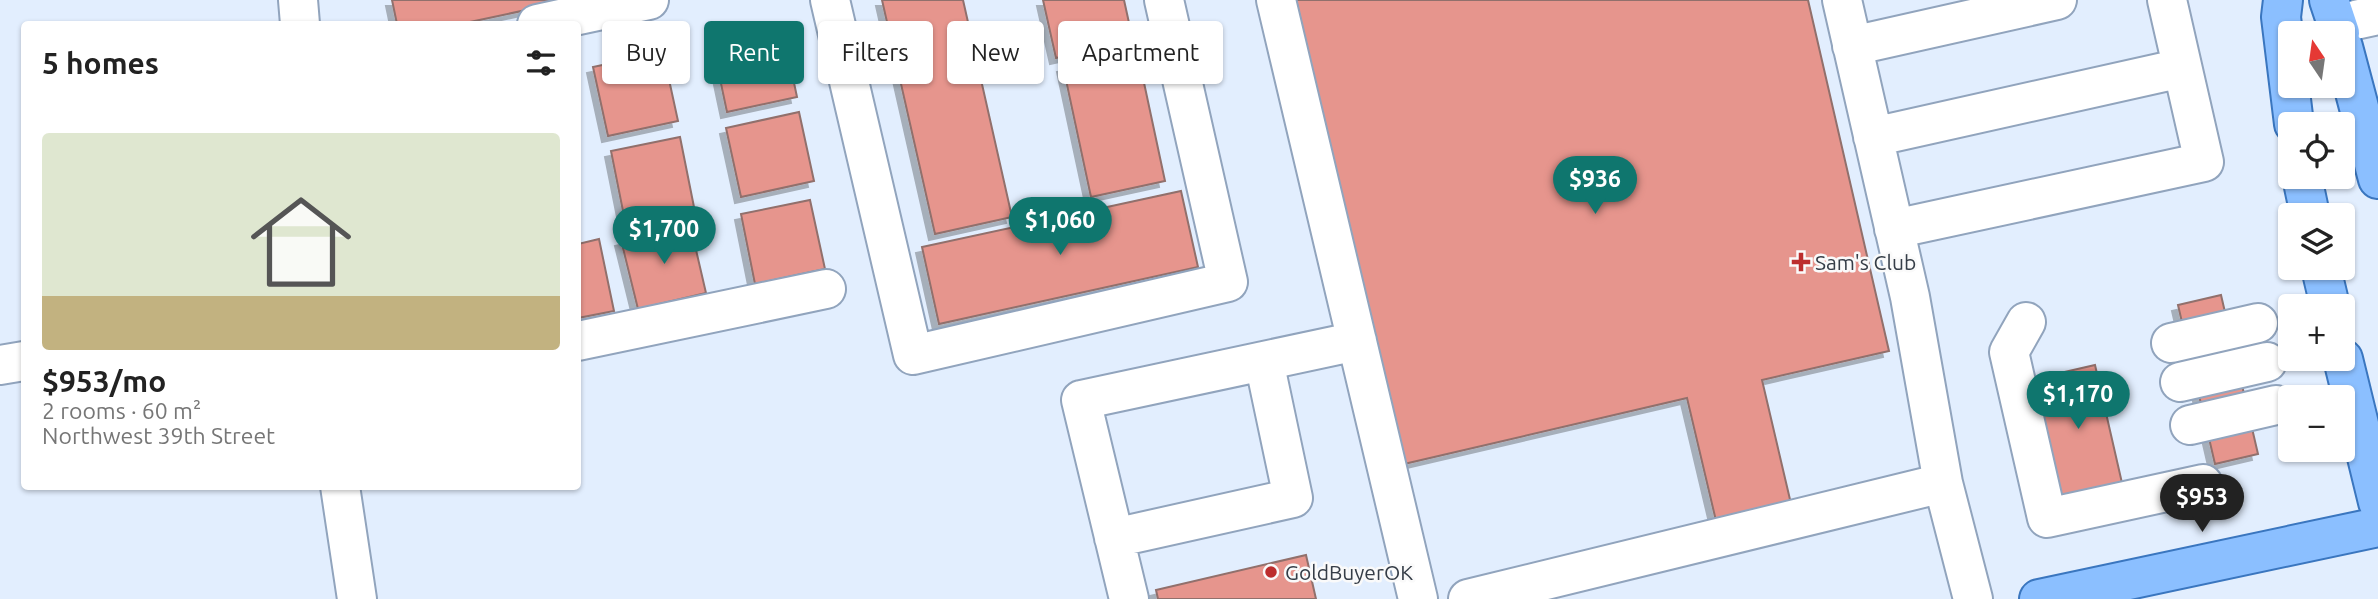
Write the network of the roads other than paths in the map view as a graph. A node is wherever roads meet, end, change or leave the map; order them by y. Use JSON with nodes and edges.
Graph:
{"nodes":[{"id":1,"x":298,"y":0,"type":"edge"},
{"id":2,"x":649,"y":0,"type":"edge"},
{"id":3,"x":830,"y":0,"type":"edge"},
{"id":4,"x":1164,"y":0,"type":"edge"},
{"id":5,"x":1276,"y":0,"type":"edge"},
{"id":6,"x":1842,"y":0,"type":"edge"},
{"id":7,"x":2057,"y":0,"type":"edge"},
{"id":8,"x":2167,"y":0,"type":"edge"},
{"id":9,"x":2283,"y":0,"type":"edge"},
{"id":10,"x":2378,"y":15,"type":"edge"},
{"id":11,"x":300,"y":21,"type":"edge"},
{"id":12,"x":551,"y":21,"type":"edge"},
{"id":13,"x":2356,"y":21,"type":"edge"},
{"id":14,"x":1852,"y":46,"type":"junction"},
{"id":15,"x":2182,"y":68,"type":"junction"},
{"id":16,"x":2356,"y":86,"type":"edge"},
{"id":17,"x":2293,"y":112,"type":"edge"},
{"id":18,"x":1873,"y":137,"type":"junction"},
{"id":19,"x":2373,"y":140,"type":"edge"},
{"id":20,"x":2378,"y":179,"type":"edge"},
{"id":21,"x":1894,"y":229,"type":"junction"},
{"id":22,"x":826,"y":289,"type":"dead end"},
{"id":23,"x":2026,"y":322,"type":"dead end"},
{"id":24,"x":2258,"y":323,"type":"dead end"},
{"id":25,"x":581,"y":340,"type":"edge"},
{"id":26,"x":1357,"y":341,"type":"junction"},
{"id":27,"x":2171,"y":343,"type":"dead end"},
{"id":28,"x":1264,"y":360,"type":"junction"},
{"id":29,"x":21,"y":362,"type":"edge"},
{"id":30,"x":2267,"y":362,"type":"dead end"},
{"id":31,"x":0,"y":365,"type":"edge"},
{"id":32,"x":2346,"y":371,"type":"edge"},
{"id":33,"x":2180,"y":382,"type":"dead end"},
{"id":34,"x":2276,"y":405,"type":"dead end"},
{"id":35,"x":2190,"y":425,"type":"dead end"},
{"id":36,"x":1943,"y":484,"type":"junction"},
{"id":37,"x":2203,"y":484,"type":"dead end"},
{"id":38,"x":341,"y":490,"type":"edge"},
{"id":39,"x":2378,"y":502,"type":"edge"},
{"id":40,"x":2378,"y":527,"type":"edge"},
{"id":41,"x":1114,"y":538,"type":"junction"},
{"id":42,"x":357,"y":599,"type":"edge"},
{"id":43,"x":1129,"y":599,"type":"edge"},
{"id":44,"x":1418,"y":599,"type":"edge"},
{"id":45,"x":1468,"y":599,"type":"edge"},
{"id":46,"x":1973,"y":599,"type":"edge"},
{"id":47,"x":2039,"y":599,"type":"edge"}],
"edges":[{"from":1,"to":11,"type":"street"},
{"from":2,"to":12,"type":"street"},
{"from":3,"to":4,"type":"street"},
{"from":5,"to":26,"type":"street"},
{"from":6,"to":14,"type":"street"},
{"from":7,"to":14,"type":"street"},
{"from":8,"to":15,"type":"street"},
{"from":9,"to":17,"type":"main road"},
{"from":10,"to":13,"type":"street"},
{"from":14,"to":18,"type":"street"},
{"from":15,"to":18,"type":"street"},
{"from":15,"to":21,"type":"street"},
{"from":16,"to":19,"type":"main road"},
{"from":18,"to":21,"type":"street"},
{"from":19,"to":20,"type":"main road"},
{"from":21,"to":36,"type":"street"},
{"from":22,"to":25,"type":"street"},
{"from":23,"to":37,"type":"street"},
{"from":24,"to":27,"type":"street"},
{"from":26,"to":28,"type":"street"},
{"from":26,"to":44,"type":"street"},
{"from":28,"to":41,"type":"street"},
{"from":28,"to":41,"type":"street"},
{"from":29,"to":31,"type":"street"},
{"from":30,"to":33,"type":"street"},
{"from":32,"to":39,"type":"main road"},
{"from":34,"to":35,"type":"street"},
{"from":36,"to":45,"type":"street"},
{"from":36,"to":46,"type":"street"},
{"from":38,"to":42,"type":"street"},
{"from":40,"to":47,"type":"main road"},
{"from":41,"to":43,"type":"street"}]}
